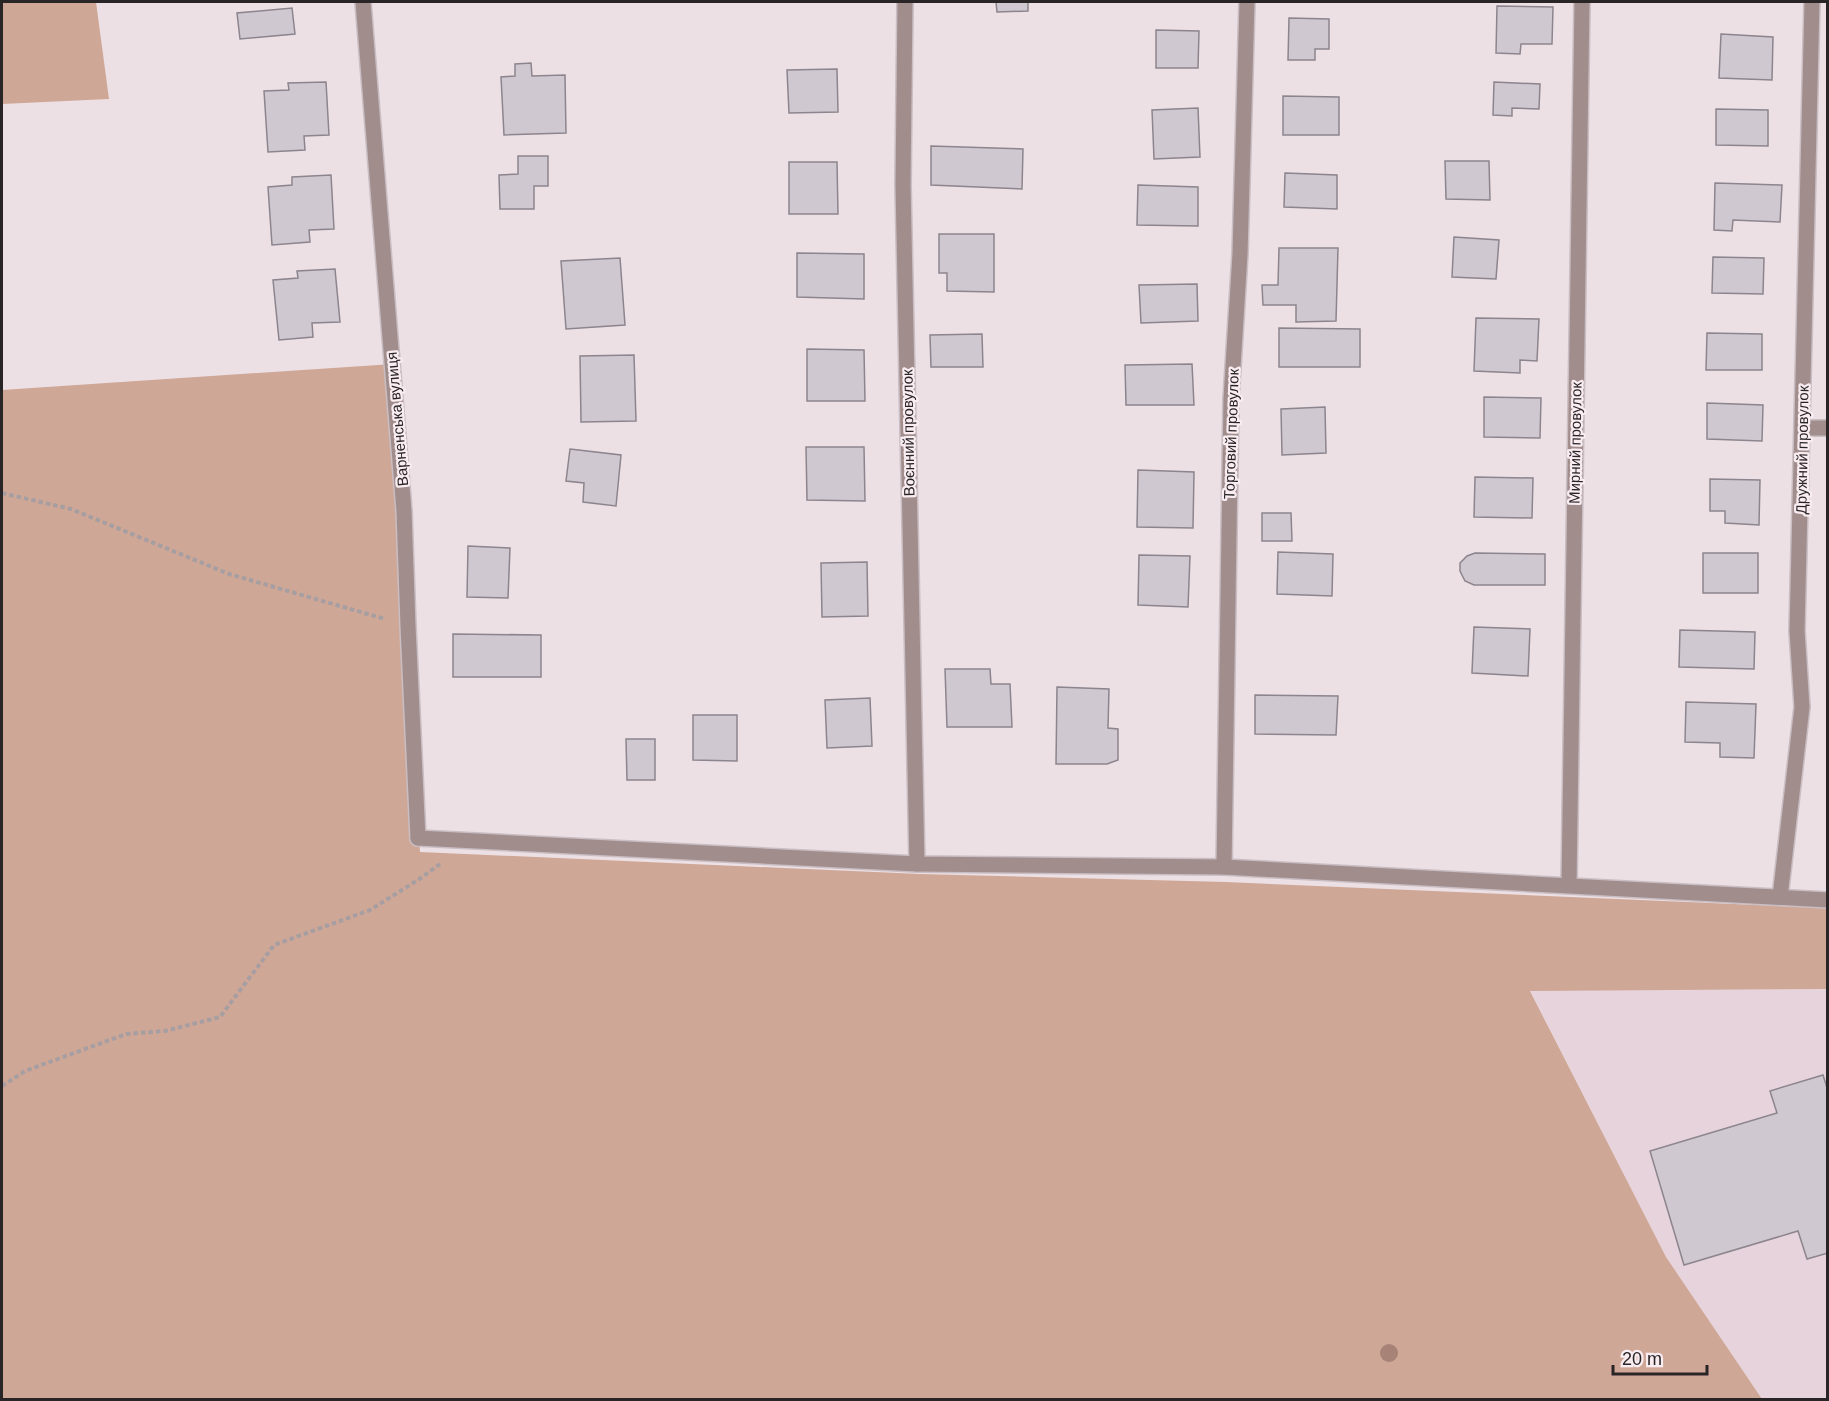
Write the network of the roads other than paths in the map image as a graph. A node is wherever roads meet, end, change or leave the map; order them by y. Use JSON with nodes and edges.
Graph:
{"nodes":[{"id":1,"x":363,"y":2,"type":"edge"},
{"id":2,"x":905,"y":2,"type":"edge"},
{"id":3,"x":1247,"y":2,"type":"edge"},
{"id":4,"x":1582,"y":2,"type":"edge"},
{"id":5,"x":1812,"y":2,"type":"edge"},
{"id":6,"x":1803,"y":428,"type":"junction"},
{"id":7,"x":1827,"y":428,"type":"edge"},
{"id":8,"x":917,"y":864,"type":"junction"},
{"id":9,"x":1224,"y":867,"type":"junction"},
{"id":10,"x":1569,"y":885,"type":"junction"},
{"id":11,"x":1780,"y":897,"type":"junction"},
{"id":12,"x":1827,"y":900,"type":"edge"}],
"edges":[{"from":1,"to":8,"type":"street","name":"Варненська вулиця"},
{"from":2,"to":8,"type":"street","name":"Воєнний провулок"},
{"from":3,"to":9,"type":"street","name":"Торговий провулок"},
{"from":4,"to":10,"type":"street","name":"Мирний провулок"},
{"from":5,"to":6,"type":"street","name":"Дружний провулок"},
{"from":6,"to":7,"type":"street"},
{"from":6,"to":11,"type":"street","name":"Дружний провулок"},
{"from":8,"to":9,"type":"street"},
{"from":9,"to":10,"type":"street"},
{"from":10,"to":11,"type":"street"},
{"from":11,"to":12,"type":"street"}]}
